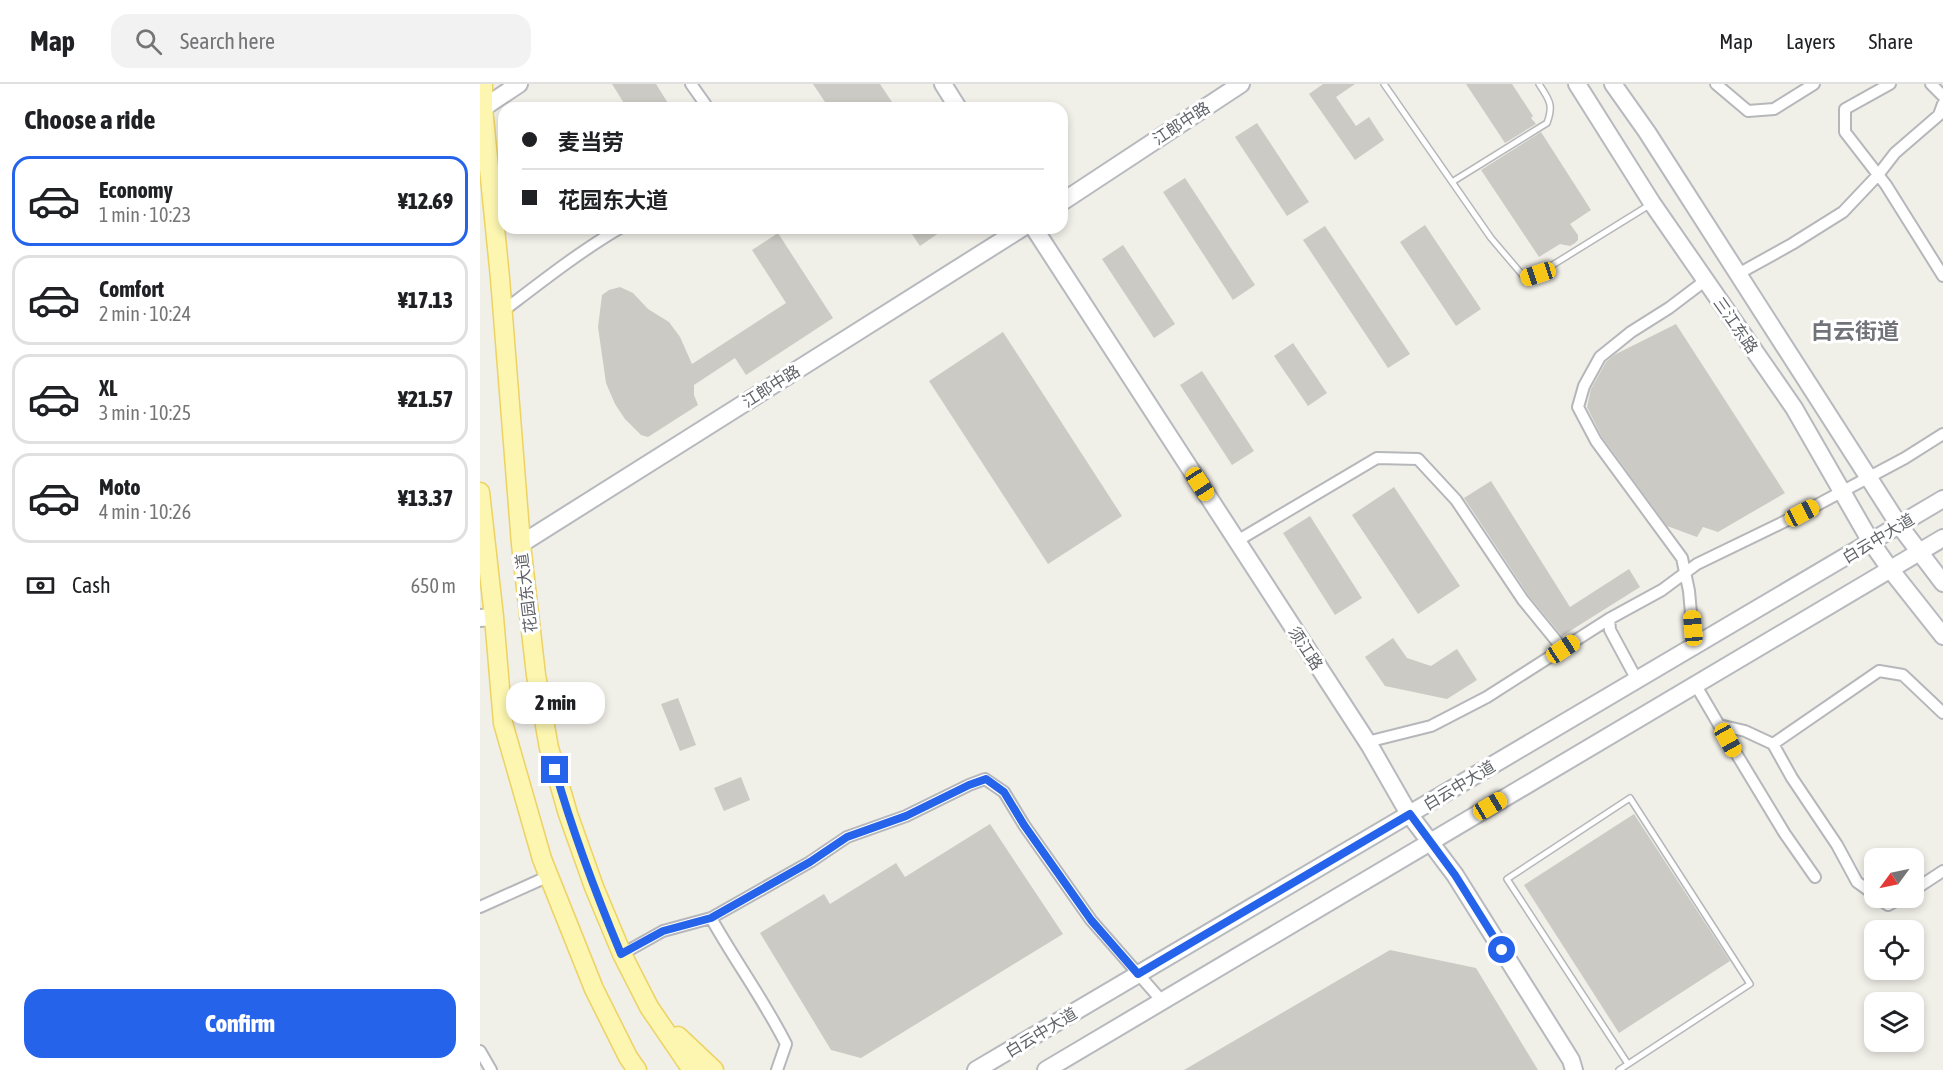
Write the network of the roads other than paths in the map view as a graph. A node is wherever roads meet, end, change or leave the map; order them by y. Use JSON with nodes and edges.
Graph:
{"nodes":[{"id":1,"x":483,"y":84,"type":"edge"},
{"id":2,"x":519,"y":84,"type":"edge"},
{"id":3,"x":691,"y":84,"type":"edge"},
{"id":4,"x":943,"y":84,"type":"edge"},
{"id":5,"x":1241,"y":84,"type":"edge"},
{"id":6,"x":1384,"y":84,"type":"edge"},
{"id":7,"x":1539,"y":84,"type":"edge"},
{"id":8,"x":1577,"y":84,"type":"edge"},
{"id":9,"x":1613,"y":84,"type":"edge"},
{"id":10,"x":1716,"y":84,"type":"edge"},
{"id":11,"x":1814,"y":84,"type":"edge"},
{"id":12,"x":1890,"y":84,"type":"edge"},
{"id":13,"x":1931,"y":84,"type":"edge"},
{"id":14,"x":1943,"y":96,"type":"edge"},
{"id":15,"x":704,"y":102,"type":"edge"},
{"id":16,"x":954,"y":102,"type":"edge"},
{"id":17,"x":1943,"y":104,"type":"edge"},
{"id":18,"x":481,"y":109,"type":"edge"},
{"id":19,"x":1878,"y":175,"type":"junction"},
{"id":20,"x":1452,"y":182,"type":"junction"},
{"id":21,"x":1068,"y":198,"type":"edge"},
{"id":22,"x":1652,"y":203,"type":"junction"},
{"id":23,"x":610,"y":234,"type":"edge"},
{"id":24,"x":1012,"y":234,"type":"edge"},
{"id":25,"x":1038,"y":234,"type":"edge"},
{"id":26,"x":1738,"y":274,"type":"junction"},
{"id":27,"x":1943,"y":276,"type":"edge"},
{"id":28,"x":1706,"y":280,"type":"junction"},
{"id":29,"x":503,"y":311,"type":"junction"},
{"id":30,"x":1943,"y":434,"type":"edge"},
{"id":31,"x":1868,"y":477,"type":"junction"},
{"id":32,"x":1842,"y":491,"type":"junction"},
{"id":33,"x":480,"y":492,"type":"edge"},
{"id":34,"x":1943,"y":499,"type":"edge"},
{"id":35,"x":1899,"y":525,"type":"junction"},
{"id":36,"x":1943,"y":538,"type":"edge"},
{"id":37,"x":1237,"y":541,"type":"junction"},
{"id":38,"x":1871,"y":542,"type":"junction"},
{"id":39,"x":520,"y":544,"type":"junction"},
{"id":40,"x":1920,"y":551,"type":"junction"},
{"id":41,"x":1890,"y":569,"type":"junction"},
{"id":42,"x":1685,"y":572,"type":"junction"},
{"id":43,"x":1943,"y":583,"type":"edge"},
{"id":44,"x":487,"y":618,"type":"edge"},
{"id":45,"x":1608,"y":619,"type":"junction"},
{"id":46,"x":1943,"y":636,"type":"edge"},
{"id":47,"x":1694,"y":646,"type":"junction"},
{"id":48,"x":1563,"y":649,"type":"junction"},
{"id":49,"x":1638,"y":680,"type":"junction"},
{"id":50,"x":1695,"y":684,"type":"junction"},
{"id":51,"x":1943,"y":713,"type":"edge"},
{"id":52,"x":1719,"y":725,"type":"junction"},
{"id":53,"x":1367,"y":742,"type":"junction"},
{"id":54,"x":1773,"y":744,"type":"junction"},
{"id":55,"x":1410,"y":814,"type":"junction"},
{"id":56,"x":1429,"y":842,"type":"junction"},
{"id":57,"x":1943,"y":871,"type":"edge"},
{"id":58,"x":549,"y":876,"type":"junction"},
{"id":59,"x":1815,"y":877,"type":"dead end"},
{"id":60,"x":1924,"y":883,"type":"edge"},
{"id":61,"x":1864,"y":887,"type":"edge"},
{"id":62,"x":480,"y":907,"type":"edge"},
{"id":63,"x":711,"y":918,"type":"junction"},
{"id":64,"x":621,"y":954,"type":"junction"},
{"id":65,"x":1138,"y":974,"type":"junction"},
{"id":66,"x":1162,"y":1001,"type":"junction"},
{"id":67,"x":649,"y":1007,"type":"junction"},
{"id":68,"x":480,"y":1051,"type":"edge"},
{"id":69,"x":1628,"y":1064,"type":"junction"},
{"id":70,"x":632,"y":1066,"type":"edge"},
{"id":71,"x":491,"y":1070,"type":"edge"},
{"id":72,"x":692,"y":1070,"type":"edge"},
{"id":73,"x":714,"y":1070,"type":"edge"},
{"id":74,"x":777,"y":1070,"type":"edge"},
{"id":75,"x":976,"y":1070,"type":"edge"},
{"id":76,"x":1046,"y":1070,"type":"edge"},
{"id":77,"x":1574,"y":1070,"type":"edge"},
{"id":78,"x":1619,"y":1070,"type":"edge"}],
"edges":[{"from":1,"to":18,"type":"main road","name":"花园东大道"},
{"from":2,"to":18,"type":"main road"},
{"from":3,"to":15,"type":"street"},
{"from":4,"to":16,"type":"main road"},
{"from":5,"to":21,"type":"main road","name":"江郎中路"},
{"from":6,"to":20,"type":"lane"},
{"from":7,"to":20,"type":"lane"},
{"from":8,"to":22,"type":"main road","name":"三江东路"},
{"from":9,"to":26,"type":"main road","name":"三江东路"},
{"from":10,"to":11,"type":"street"},
{"from":12,"to":19,"type":"street"},
{"from":13,"to":14,"type":"street"},
{"from":17,"to":19,"type":"street"},
{"from":18,"to":29,"type":"main road","name":"花园东大道"},
{"from":19,"to":26,"type":"street"},
{"from":19,"to":27,"type":"street"},
{"from":20,"to":22,"type":"lane"},
{"from":22,"to":28,"type":"main road","name":"三江东路"},
{"from":23,"to":29,"type":"street"},
{"from":24,"to":39,"type":"main road","name":"江郎中路"},
{"from":25,"to":37,"type":"main road","name":"须江路"},
{"from":26,"to":31,"type":"main road","name":"三江东路"},
{"from":28,"to":32,"type":"main road","name":"三江东路"},
{"from":28,"to":42,"type":"street"},
{"from":29,"to":39,"type":"main road","name":"花园东大道"},
{"from":30,"to":31,"type":"street"},
{"from":31,"to":32,"type":"street"},
{"from":31,"to":35,"type":"main road","name":"三江东路"},
{"from":32,"to":38,"type":"main road","name":"三江东路"},
{"from":32,"to":42,"type":"street"},
{"from":33,"to":44,"type":"main road","name":"花园东大道"},
{"from":34,"to":35,"type":"main road","name":"白云中大道"},
{"from":35,"to":38,"type":"main road","name":"白云中大道"},
{"from":35,"to":40,"type":"main road","name":"三江东路"},
{"from":36,"to":40,"type":"main road","name":"白云中大道"},
{"from":37,"to":48,"type":"street"},
{"from":37,"to":53,"type":"main road","name":"须江路"},
{"from":38,"to":41,"type":"main road","name":"三江东路"},
{"from":38,"to":47,"type":"main road","name":"白云中大道"},
{"from":39,"to":64,"type":"main road","name":"花园东大道"},
{"from":40,"to":41,"type":"main road","name":"白云中大道"},
{"from":40,"to":43,"type":"main road","name":"三江东路"},
{"from":41,"to":46,"type":"main road","name":"三江东路"},
{"from":41,"to":50,"type":"main road","name":"白云中大道"},
{"from":42,"to":45,"type":"street"},
{"from":42,"to":47,"type":"street"},
{"from":44,"to":58,"type":"main road","name":"花园东大道"},
{"from":45,"to":48,"type":"street"},
{"from":45,"to":49,"type":"street"},
{"from":47,"to":49,"type":"main road","name":"白云中大道"},
{"from":48,"to":53,"type":"street"},
{"from":49,"to":55,"type":"main road","name":"白云中大道"},
{"from":50,"to":52,"type":"street"},
{"from":50,"to":56,"type":"main road","name":"白云中大道"},
{"from":51,"to":54,"type":"street"},
{"from":52,"to":54,"type":"street"},
{"from":52,"to":59,"type":"street"},
{"from":53,"to":55,"type":"main road","name":"须江路"},
{"from":54,"to":61,"type":"street"},
{"from":55,"to":56,"type":"main road","name":"须江路"},
{"from":55,"to":65,"type":"main road","name":"白云中大道"},
{"from":56,"to":66,"type":"main road","name":"白云中大道"},
{"from":56,"to":77,"type":"main road","name":"须江路"},
{"from":57,"to":60,"type":"street"},
{"from":58,"to":62,"type":"street"},
{"from":58,"to":70,"type":"main road","name":"花园东大道"},
{"from":63,"to":64,"type":"street"},
{"from":63,"to":65,"type":"street"},
{"from":63,"to":74,"type":"street"},
{"from":64,"to":67,"type":"main road","name":"花园东大道"},
{"from":65,"to":66,"type":"street"},
{"from":65,"to":75,"type":"main road","name":"白云中大道"},
{"from":66,"to":76,"type":"main road","name":"白云中大道"},
{"from":67,"to":72,"type":"main road","name":"花园东大道"},
{"from":67,"to":73,"type":"main road"},
{"from":68,"to":71,"type":"street"},
{"from":69,"to":69,"type":"lane"},
{"from":69,"to":78,"type":"lane"}]}
